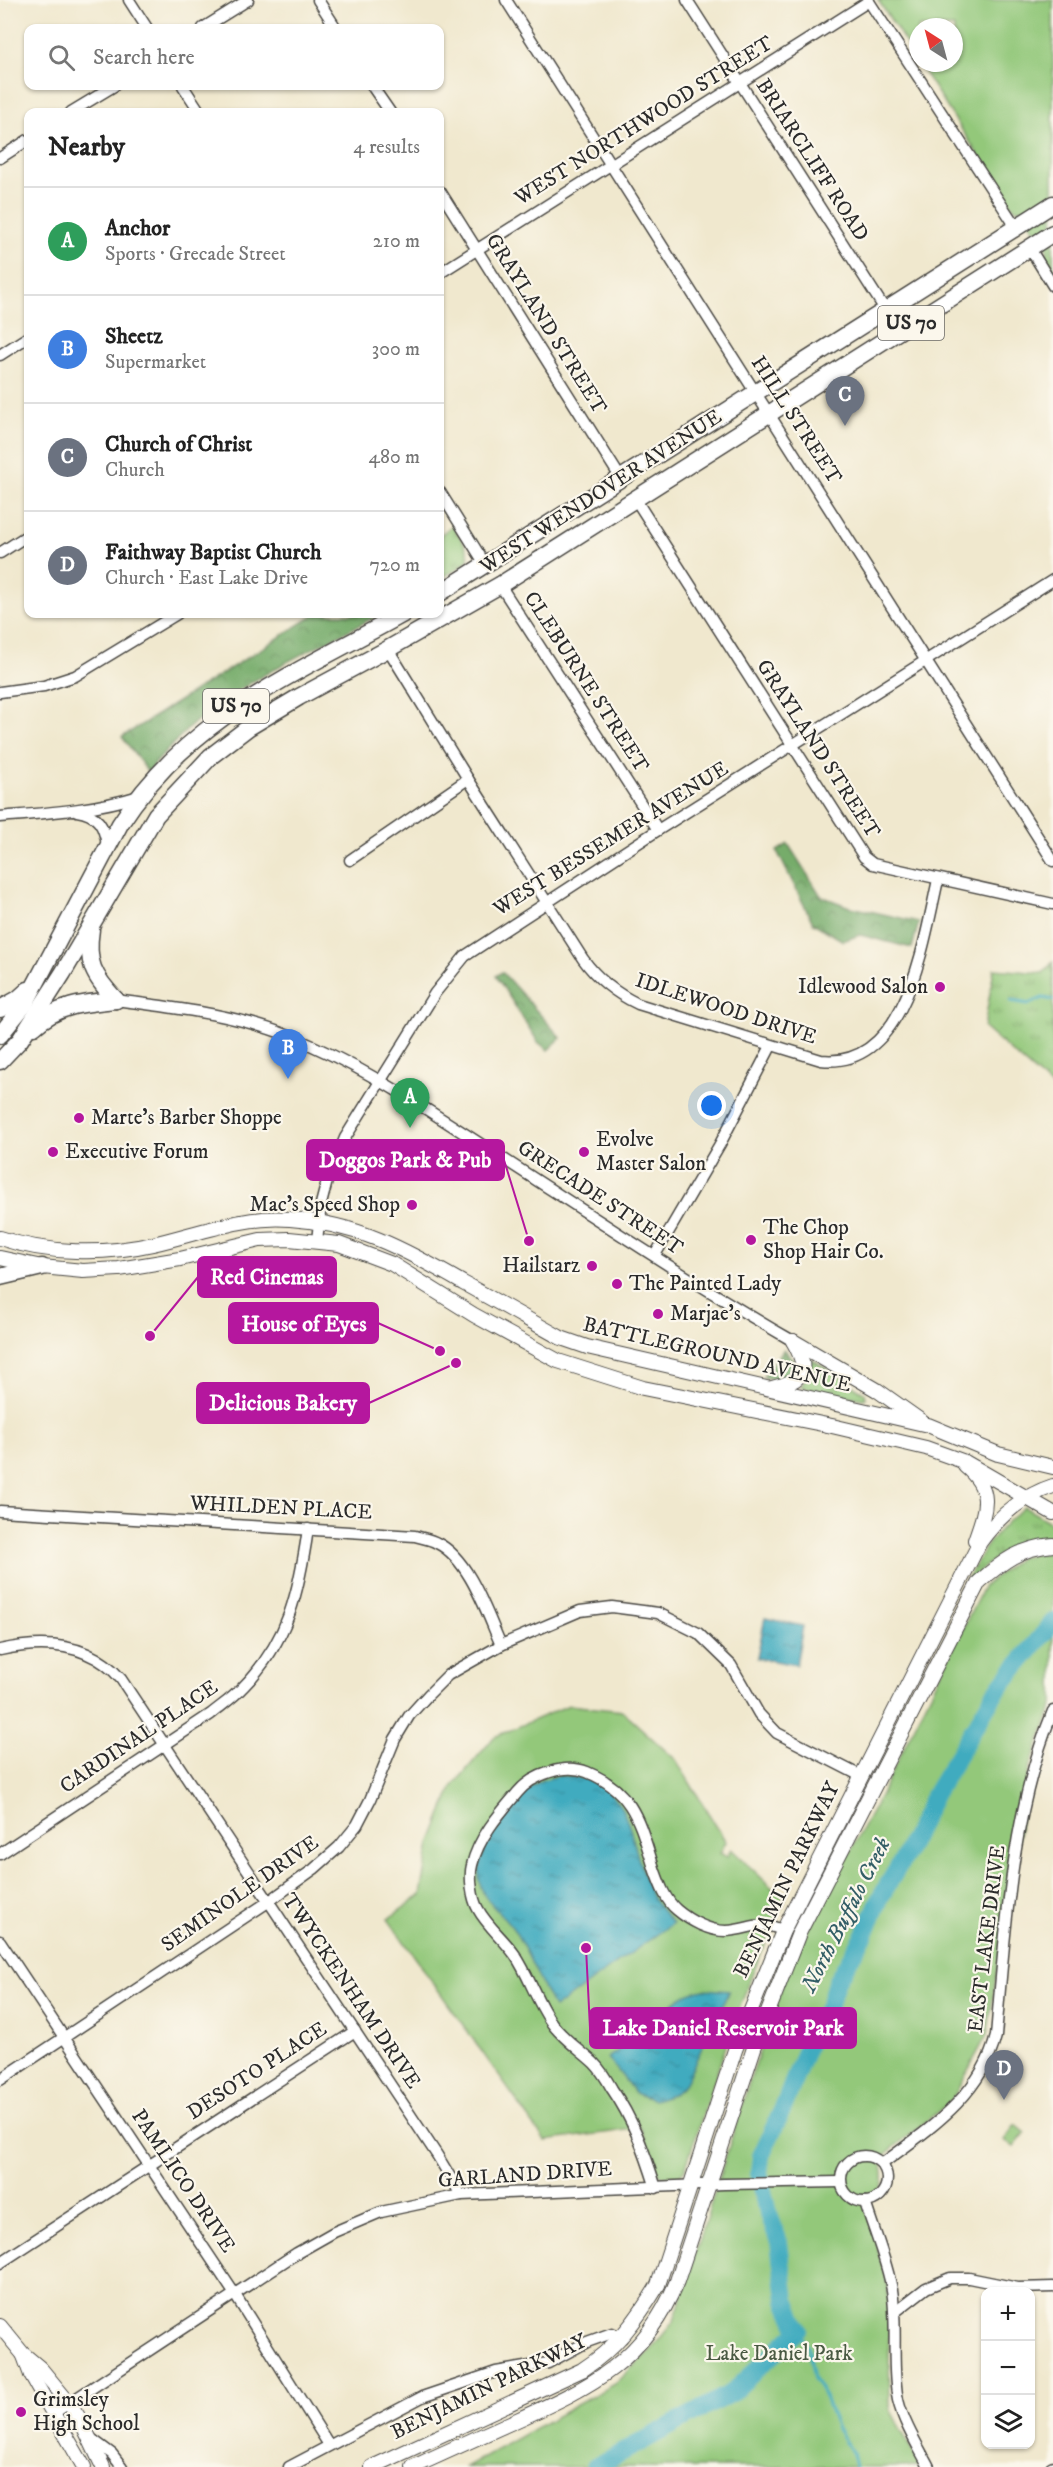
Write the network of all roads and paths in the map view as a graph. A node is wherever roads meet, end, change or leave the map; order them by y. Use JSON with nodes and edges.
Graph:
{"nodes":[{"id":1,"x":129,"y":0,"type":"edge"},
{"id":2,"x":248,"y":0,"type":"edge"},
{"id":3,"x":318,"y":0,"type":"edge"},
{"id":4,"x":506,"y":0,"type":"edge"},
{"id":5,"x":687,"y":0,"type":"edge"},
{"id":6,"x":868,"y":1,"type":"edge"},
{"id":7,"x":144,"y":24,"type":"edge"},
{"id":8,"x":209,"y":24,"type":"edge"},
{"id":9,"x":333,"y":24,"type":"edge"},
{"id":10,"x":739,"y":84,"type":"junction"},
{"id":11,"x":107,"y":90,"type":"edge"},
{"id":12,"x":186,"y":90,"type":"edge"},
{"id":13,"x":375,"y":90,"type":"edge"},
{"id":14,"x":78,"y":108,"type":"edge"},
{"id":15,"x":197,"y":108,"type":"edge"},
{"id":16,"x":387,"y":108,"type":"edge"},
{"id":17,"x":24,"y":143,"type":"edge"},
{"id":18,"x":0,"y":158,"type":"edge"},
{"id":19,"x":610,"y":165,"type":"junction"},
{"id":20,"x":444,"y":198,"type":"edge"},
{"id":21,"x":1053,"y":204,"type":"edge"},
{"id":22,"x":1016,"y":227,"type":"junction"},
{"id":23,"x":1053,"y":232,"type":"edge"},
{"id":24,"x":1029,"y":247,"type":"junction"},
{"id":25,"x":476,"y":250,"type":"junction"},
{"id":26,"x":444,"y":270,"type":"edge"},
{"id":27,"x":1053,"y":286,"type":"edge"},
{"id":28,"x":886,"y":310,"type":"junction"},
{"id":29,"x":24,"y":340,"type":"edge"},
{"id":30,"x":0,"y":355,"type":"edge"},
{"id":31,"x":755,"y":392,"type":"junction"},
{"id":32,"x":767,"y":412,"type":"junction"},
{"id":33,"x":620,"y":477,"type":"junction"},
{"id":34,"x":444,"y":498,"type":"edge"},
{"id":35,"x":634,"y":498,"type":"junction"},
{"id":36,"x":582,"y":530,"type":"junction"},
{"id":37,"x":24,"y":538,"type":"edge"},
{"id":38,"x":0,"y":553,"type":"edge"},
{"id":39,"x":485,"y":564,"type":"junction"},
{"id":40,"x":1053,"y":580,"type":"edge"},
{"id":41,"x":500,"y":585,"type":"junction"},
{"id":42,"x":444,"y":590,"type":"edge"},
{"id":43,"x":444,"y":617,"type":"edge"},
{"id":44,"x":170,"y":618,"type":"edge"},
{"id":45,"x":396,"y":618,"type":"edge"},
{"id":46,"x":442,"y":618,"type":"edge"},
{"id":47,"x":388,"y":649,"type":"junction"},
{"id":48,"x":926,"y":661,"type":"junction"},
{"id":49,"x":0,"y":692,"type":"edge"},
{"id":50,"x":792,"y":747,"type":"junction"},
{"id":51,"x":468,"y":779,"type":"junction"},
{"id":52,"x":139,"y":796,"type":"junction"},
{"id":53,"x":68,"y":810,"type":"junction"},
{"id":54,"x":0,"y":818,"type":"edge"},
{"id":55,"x":658,"y":830,"type":"junction"},
{"id":56,"x":107,"y":845,"type":"junction"},
{"id":57,"x":350,"y":860,"type":"dead end"},
{"id":58,"x":1053,"y":861,"type":"edge"},
{"id":59,"x":938,"y":880,"type":"junction"},
{"id":60,"x":547,"y":902,"type":"junction"},
{"id":61,"x":1053,"y":904,"type":"edge"},
{"id":62,"x":92,"y":923,"type":"junction"},
{"id":63,"x":38,"y":981,"type":"junction"},
{"id":64,"x":116,"y":1000,"type":"junction"},
{"id":65,"x":0,"y":1009,"type":"edge"},
{"id":66,"x":0,"y":1035,"type":"edge"},
{"id":67,"x":20,"y":1040,"type":"junction"},
{"id":68,"x":771,"y":1046,"type":"junction"},
{"id":69,"x":1,"y":1060,"type":"edge"},
{"id":70,"x":381,"y":1081,"type":"junction"},
{"id":71,"x":318,"y":1222,"type":"junction"},
{"id":72,"x":0,"y":1238,"type":"edge"},
{"id":73,"x":317,"y":1241,"type":"junction"},
{"id":74,"x":655,"y":1255,"type":"junction"},
{"id":75,"x":0,"y":1258,"type":"edge"},
{"id":76,"x":42,"y":1267,"type":"junction"},
{"id":77,"x":0,"y":1277,"type":"edge"},
{"id":78,"x":793,"y":1341,"type":"junction"},
{"id":79,"x":768,"y":1389,"type":"junction"},
{"id":80,"x":928,"y":1425,"type":"junction"},
{"id":81,"x":954,"y":1458,"type":"junction"},
{"id":82,"x":1053,"y":1467,"type":"edge"},
{"id":83,"x":1053,"y":1486,"type":"edge"},
{"id":84,"x":1028,"y":1497,"type":"junction"},
{"id":85,"x":0,"y":1511,"type":"edge"},
{"id":86,"x":1053,"y":1513,"type":"edge"},
{"id":87,"x":308,"y":1529,"type":"junction"},
{"id":88,"x":1053,"y":1545,"type":"edge"},
{"id":89,"x":965,"y":1568,"type":"junction"},
{"id":90,"x":501,"y":1645,"type":"junction"},
{"id":91,"x":0,"y":1650,"type":"edge"},
{"id":92,"x":1053,"y":1711,"type":"edge"},
{"id":93,"x":166,"y":1744,"type":"junction"},
{"id":94,"x":861,"y":1776,"type":"junction"},
{"id":95,"x":0,"y":1854,"type":"edge"},
{"id":96,"x":268,"y":1902,"type":"junction"},
{"id":97,"x":783,"y":1930,"type":"junction"},
{"id":98,"x":0,"y":1941,"type":"edge"},
{"id":99,"x":355,"y":2031,"type":"junction"},
{"id":100,"x":64,"y":2037,"type":"junction"},
{"id":101,"x":0,"y":2080,"type":"edge"},
{"id":102,"x":149,"y":2164,"type":"junction"},
{"id":103,"x":882,"y":2164,"type":"junction"},
{"id":104,"x":840,"y":2182,"type":"junction"},
{"id":105,"x":709,"y":2184,"type":"junction"},
{"id":106,"x":691,"y":2186,"type":"junction"},
{"id":107,"x":656,"y":2188,"type":"junction"},
{"id":108,"x":461,"y":2195,"type":"junction"},
{"id":109,"x":865,"y":2202,"type":"junction"},
{"id":110,"x":0,"y":2263,"type":"edge"},
{"id":111,"x":1053,"y":2287,"type":"edge"},
{"id":112,"x":234,"y":2293,"type":"junction"},
{"id":113,"x":895,"y":2312,"type":"junction"},
{"id":114,"x":0,"y":2326,"type":"edge"},
{"id":115,"x":622,"y":2338,"type":"junction"},
{"id":116,"x":23,"y":2354,"type":"junction"},
{"id":117,"x":69,"y":2403,"type":"junction"},
{"id":118,"x":54,"y":2413,"type":"junction"},
{"id":119,"x":89,"y":2437,"type":"junction"},
{"id":120,"x":329,"y":2445,"type":"junction"},
{"id":121,"x":84,"y":2467,"type":"edge"},
{"id":122,"x":103,"y":2467,"type":"edge"},
{"id":123,"x":122,"y":2467,"type":"edge"},
{"id":124,"x":289,"y":2467,"type":"edge"},
{"id":125,"x":372,"y":2467,"type":"edge"},
{"id":126,"x":413,"y":2467,"type":"edge"},
{"id":127,"x":929,"y":2467,"type":"edge"}],
"edges":[{"from":1,"to":7,"type":"street"},
{"from":2,"to":8,"type":"street"},
{"from":3,"to":9,"type":"street"},
{"from":4,"to":19,"type":"street","name":"HILL STREET"},
{"from":5,"to":10,"type":"street","name":"BRIARCLIFF ROAD"},
{"from":6,"to":10,"type":"street","name":"WEST NORTHWOOD STREET"},
{"from":6,"to":22,"type":"street"},
{"from":10,"to":19,"type":"street","name":"WEST NORTHWOOD STREET"},
{"from":10,"to":28,"type":"street","name":"BRIARCLIFF ROAD"},
{"from":11,"to":14,"type":"street"},
{"from":12,"to":15,"type":"street"},
{"from":13,"to":16,"type":"street"},
{"from":17,"to":18,"type":"street"},
{"from":19,"to":25,"type":"street","name":"WEST NORTHWOOD STREET"},
{"from":19,"to":31,"type":"street","name":"HILL STREET"},
{"from":20,"to":25,"type":"street","name":"GRAYLAND STREET"},
{"from":21,"to":22,"type":"highway","name":"WEST WENDOVER AVENUE","number":"US 70"},
{"from":22,"to":28,"type":"highway","name":"WEST WENDOVER AVENUE","number":"US 70"},
{"from":23,"to":24,"type":"highway","name":"WEST WENDOVER AVENUE","number":"US 70"},
{"from":24,"to":27,"type":"street"},
{"from":24,"to":32,"type":"highway","name":"WEST WENDOVER AVENUE","number":"US 70"},
{"from":25,"to":26,"type":"street","name":"WEST NORTHWOOD STREET"},
{"from":25,"to":33,"type":"street","name":"GRAYLAND STREET"},
{"from":28,"to":31,"type":"highway","name":"WEST WENDOVER AVENUE","number":"US 70"},
{"from":29,"to":30,"type":"street"},
{"from":31,"to":32,"type":"street","name":"HILL STREET"},
{"from":31,"to":33,"type":"highway","name":"WEST WENDOVER AVENUE","number":"US 70"},
{"from":32,"to":35,"type":"highway","name":"WEST WENDOVER AVENUE","number":"US 70"},
{"from":32,"to":48,"type":"street","name":"HILL STREET"},
{"from":33,"to":36,"type":"highway"},
{"from":33,"to":39,"type":"highway","name":"WEST WENDOVER AVENUE","number":"US 70"},
{"from":34,"to":39,"type":"street"},
{"from":35,"to":36,"type":"highway","name":"WEST WENDOVER AVENUE","number":"US 70"},
{"from":35,"to":50,"type":"street","name":"GRAYLAND STREET"},
{"from":36,"to":41,"type":"highway","name":"WEST WENDOVER AVENUE","number":"US 70"},
{"from":37,"to":38,"type":"street"},
{"from":39,"to":42,"type":"highway","name":"WEST WENDOVER AVENUE","number":"US 70"},
{"from":40,"to":48,"type":"street","name":"WEST BESSEMER AVENUE"},
{"from":41,"to":43,"type":"highway","name":"WEST WENDOVER AVENUE","number":"US 70"},
{"from":41,"to":55,"type":"street","name":"CLEBURNE STREET"},
{"from":44,"to":49,"type":"street"},
{"from":45,"to":52,"type":"highway","number":"US 70"},
{"from":46,"to":47,"type":"highway","name":"WEST WENDOVER AVENUE","number":"US 70"},
{"from":47,"to":51,"type":"street","name":"IDLEWOOD DRIVE"},
{"from":47,"to":62,"type":"highway","name":"WEST WENDOVER AVENUE","number":"US 70"},
{"from":48,"to":50,"type":"street","name":"WEST BESSEMER AVENUE"},
{"from":48,"to":58,"type":"street","name":"HILL STREET"},
{"from":50,"to":55,"type":"street","name":"WEST BESSEMER AVENUE"},
{"from":50,"to":59,"type":"street","name":"GRAYLAND STREET"},
{"from":51,"to":57,"type":"street"},
{"from":51,"to":60,"type":"street","name":"IDLEWOOD DRIVE"},
{"from":52,"to":53,"type":"street"},
{"from":52,"to":56,"type":"highway","number":"US 70"},
{"from":53,"to":54,"type":"street"},
{"from":53,"to":56,"type":"street"},
{"from":55,"to":60,"type":"street","name":"WEST BESSEMER AVENUE"},
{"from":56,"to":63,"type":"highway","number":"US 70"},
{"from":59,"to":61,"type":"street","name":"GRAYLAND STREET"},
{"from":59,"to":68,"type":"street","name":"IDLEWOOD DRIVE"},
{"from":60,"to":68,"type":"street","name":"IDLEWOOD DRIVE"},
{"from":60,"to":70,"type":"street","name":"WEST BESSEMER AVENUE"},
{"from":62,"to":64,"type":"highway"},
{"from":62,"to":67,"type":"highway","name":"WEST WENDOVER AVENUE","number":"US 70"},
{"from":63,"to":65,"type":"highway"},
{"from":63,"to":66,"type":"highway","number":"US 70"},
{"from":64,"to":67,"type":"highway"},
{"from":64,"to":70,"type":"street","name":"GRECADE STREET"},
{"from":67,"to":69,"type":"highway","name":"WEST WENDOVER AVENUE","number":"US 70"},
{"from":68,"to":74,"type":"street"},
{"from":70,"to":71,"type":"street","name":"WEST BESSEMER AVENUE"},
{"from":70,"to":74,"type":"street","name":"GRECADE STREET"},
{"from":71,"to":72,"type":"main road","name":"BATTLEGROUND AVENUE"},
{"from":71,"to":73,"type":"street","name":"WEST BESSEMER AVENUE"},
{"from":71,"to":79,"type":"main road","name":"BATTLEGROUND AVENUE"},
{"from":73,"to":76,"type":"main road","name":"BATTLEGROUND AVENUE"},
{"from":73,"to":81,"type":"main road","name":"BATTLEGROUND AVENUE"},
{"from":74,"to":78,"type":"street","name":"GRECADE STREET"},
{"from":75,"to":76,"type":"main road","name":"BATTLEGROUND AVENUE"},
{"from":76,"to":77,"type":"highway"},
{"from":78,"to":79,"type":"main road"},
{"from":78,"to":80,"type":"main road"},
{"from":79,"to":80,"type":"main road","name":"BATTLEGROUND AVENUE"},
{"from":80,"to":82,"type":"main road","name":"BATTLEGROUND AVENUE"},
{"from":81,"to":84,"type":"main road","name":"BATTLEGROUND AVENUE"},
{"from":81,"to":89,"type":"main road"},
{"from":83,"to":84,"type":"main road","name":"BENJAMIN PARKWAY"},
{"from":84,"to":86,"type":"main road","name":"BATTLEGROUND AVENUE"},
{"from":84,"to":89,"type":"main road","name":"BENJAMIN PARKWAY"},
{"from":85,"to":87,"type":"street","name":"WHILDEN PLACE"},
{"from":87,"to":90,"type":"street","name":"WHILDEN PLACE"},
{"from":87,"to":93,"type":"street","name":"CARDINAL PLACE"},
{"from":88,"to":105,"type":"main road","name":"BENJAMIN PARKWAY"},
{"from":89,"to":94,"type":"main road","name":"BENJAMIN PARKWAY"},
{"from":90,"to":94,"type":"street","name":"SEMINOLE DRIVE"},
{"from":90,"to":96,"type":"street","name":"SEMINOLE DRIVE"},
{"from":91,"to":93,"type":"street","name":"TWYCKENHAM DRIVE"},
{"from":92,"to":103,"type":"street","name":"EAST LAKE DRIVE"},
{"from":93,"to":95,"type":"street","name":"CARDINAL PLACE"},
{"from":93,"to":96,"type":"street","name":"TWYCKENHAM DRIVE"},
{"from":94,"to":97,"type":"main road","name":"BENJAMIN PARKWAY"},
{"from":96,"to":99,"type":"street","name":"TWYCKENHAM DRIVE"},
{"from":96,"to":100,"type":"street","name":"SEMINOLE DRIVE"},
{"from":97,"to":106,"type":"main road","name":"BENJAMIN PARKWAY"},
{"from":97,"to":107,"type":"street"},
{"from":98,"to":100,"type":"street","name":"PAMLICO DRIVE"},
{"from":99,"to":102,"type":"street","name":"DESOTO PLACE"},
{"from":99,"to":108,"type":"street","name":"TWYCKENHAM DRIVE"},
{"from":100,"to":101,"type":"street","name":"SEMINOLE DRIVE"},
{"from":100,"to":102,"type":"street","name":"PAMLICO DRIVE"},
{"from":102,"to":110,"type":"street","name":"DESOTO PLACE"},
{"from":102,"to":112,"type":"street","name":"PAMLICO DRIVE"},
{"from":103,"to":104,"type":"street"},
{"from":103,"to":109,"type":"street"},
{"from":104,"to":105,"type":"street","name":"GARLAND DRIVE"},
{"from":104,"to":109,"type":"street"},
{"from":105,"to":106,"type":"street","name":"GARLAND DRIVE"},
{"from":105,"to":126,"type":"main road","name":"BENJAMIN PARKWAY"},
{"from":106,"to":107,"type":"street","name":"GARLAND DRIVE"},
{"from":106,"to":115,"type":"main road","name":"BENJAMIN PARKWAY"},
{"from":107,"to":108,"type":"street","name":"GARLAND DRIVE"},
{"from":108,"to":112,"type":"street","name":"GARLAND DRIVE"},
{"from":109,"to":113,"type":"street"},
{"from":111,"to":113,"type":"street"},
{"from":112,"to":117,"type":"street","name":"GARLAND DRIVE"},
{"from":112,"to":120,"type":"street","name":"PAMLICO DRIVE"},
{"from":113,"to":127,"type":"street"},
{"from":114,"to":116,"type":"main road"},
{"from":115,"to":120,"type":"street"},
{"from":115,"to":125,"type":"main road","name":"BENJAMIN PARKWAY"},
{"from":116,"to":117,"type":"main road"},
{"from":116,"to":118,"type":"main road"},
{"from":117,"to":118,"type":"street","name":"GARLAND DRIVE"},
{"from":117,"to":119,"type":"main road"},
{"from":118,"to":121,"type":"main road"},
{"from":119,"to":122,"type":"main road"},
{"from":119,"to":123,"type":"street"},
{"from":120,"to":124,"type":"street"}]}
